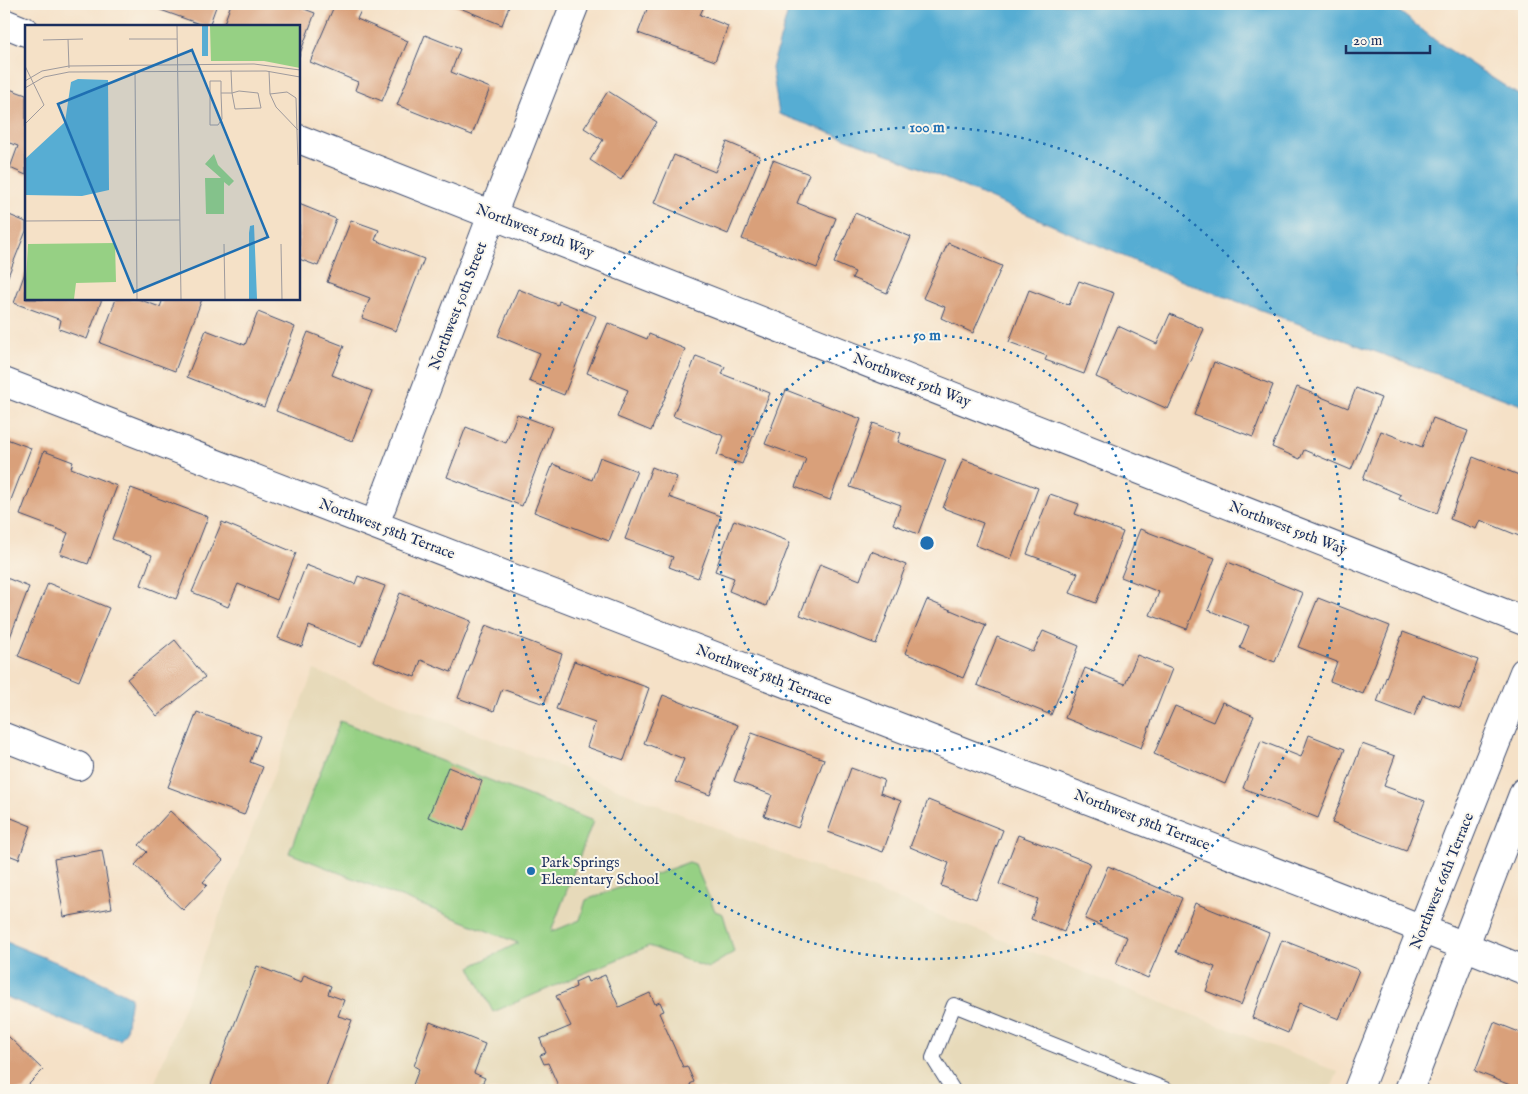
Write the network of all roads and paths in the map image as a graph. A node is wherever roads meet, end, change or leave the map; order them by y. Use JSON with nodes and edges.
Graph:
{"nodes":[{"id":1,"x":575,"y":4,"type":"edge"},
{"id":2,"x":4,"y":23,"type":"edge"},
{"id":3,"x":25,"y":32,"type":"edge"},
{"id":4,"x":300,"y":139,"type":"edge"},
{"id":5,"x":492,"y":215,"type":"junction"},
{"id":6,"x":4,"y":382,"type":"edge"},
{"id":7,"x":375,"y":524,"type":"junction"},
{"id":8,"x":1524,"y":621,"type":"edge"},
{"id":9,"x":1524,"y":672,"type":"edge"},
{"id":10,"x":4,"y":737,"type":"edge"},
{"id":11,"x":78,"y":766,"type":"dead end"},
{"id":12,"x":1524,"y":792,"type":"edge"},
{"id":13,"x":1423,"y":929,"type":"junction"},
{"id":14,"x":1464,"y":945,"type":"junction"},
{"id":15,"x":1524,"y":970,"type":"edge"},
{"id":16,"x":954,"y":1090,"type":"edge"},
{"id":17,"x":1167,"y":1090,"type":"edge"},
{"id":18,"x":1358,"y":1090,"type":"edge"},
{"id":19,"x":1409,"y":1090,"type":"edge"}],
"edges":[{"from":1,"to":5,"type":"street","name":"Northwest 50th Street"},
{"from":2,"to":3,"type":"street"},
{"from":4,"to":5,"type":"street","name":"Northwest 59th Way"},
{"from":5,"to":7,"type":"street","name":"Northwest 50th Street"},
{"from":5,"to":8,"type":"street","name":"Northwest 59th Way"},
{"from":6,"to":7,"type":"street","name":"Northwest 58th Terrace"},
{"from":7,"to":13,"type":"street","name":"Northwest 58th Terrace"},
{"from":9,"to":13,"type":"street","name":"Northwest 66th Terrace"},
{"from":10,"to":11,"type":"street"},
{"from":12,"to":14,"type":"street"},
{"from":13,"to":14,"type":"street","name":"Northwest 58th Terrace"},
{"from":13,"to":18,"type":"street","name":"Northwest 66th Terrace"},
{"from":14,"to":15,"type":"street","name":"Northwest 58th Terrace"},
{"from":14,"to":19,"type":"street"},
{"from":16,"to":17,"type":"lane"}]}
